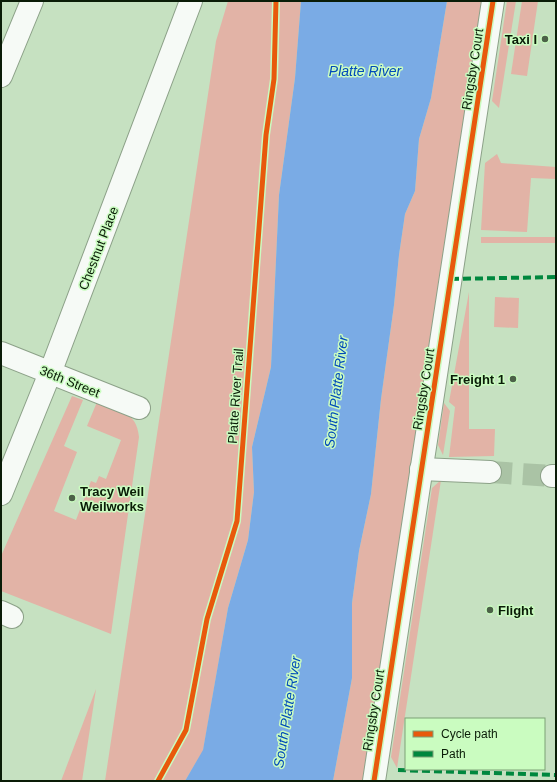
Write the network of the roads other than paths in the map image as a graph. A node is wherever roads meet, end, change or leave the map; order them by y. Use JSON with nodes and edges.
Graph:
{"nodes":[{"id":1,"x":32,"y":1,"type":"edge"},
{"id":2,"x":191,"y":1,"type":"edge"},
{"id":3,"x":493,"y":1,"type":"edge"},
{"id":4,"x":1,"y":75,"type":"edge"},
{"id":5,"x":1,"y":353,"type":"edge"},
{"id":6,"x":50,"y":373,"type":"junction"},
{"id":7,"x":139,"y":408,"type":"dead end"},
{"id":8,"x":422,"y":469,"type":"junction"},
{"id":9,"x":490,"y":472,"type":"tunnel mouth"},
{"id":10,"x":1,"y":494,"type":"edge"},
{"id":11,"x":374,"y":781,"type":"edge"}],
"edges":[{"from":1,"to":4,"type":"street"},
{"from":2,"to":6,"type":"street","name":"Chestnut Place"},
{"from":3,"to":8,"type":"street","name":"Ringsby Court"},
{"from":5,"to":6,"type":"street","name":"36th Street"},
{"from":6,"to":7,"type":"street","name":"36th Street"},
{"from":6,"to":10,"type":"street","name":"Chestnut Place"},
{"from":8,"to":9,"type":"street"},
{"from":8,"to":11,"type":"street","name":"Ringsby Court"}]}
